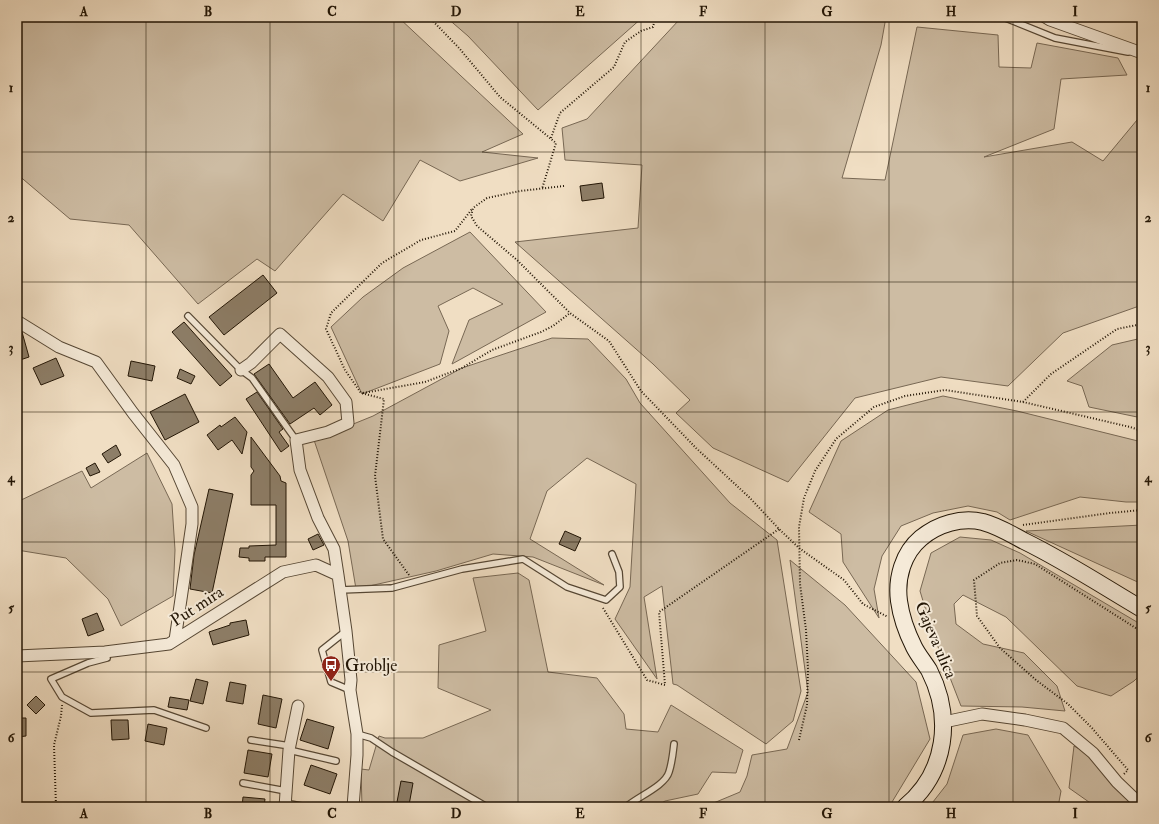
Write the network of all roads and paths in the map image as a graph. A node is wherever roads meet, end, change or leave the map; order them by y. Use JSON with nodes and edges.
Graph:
{"nodes":[{"id":1,"x":428,"y":17,"type":"edge"},
{"id":2,"x":664,"y":17,"type":"edge"},
{"id":3,"x":1003,"y":17,"type":"edge"},
{"id":4,"x":1045,"y":17,"type":"edge"},
{"id":5,"x":1142,"y":54,"type":"edge"},
{"id":6,"x":551,"y":138,"type":"junction"},
{"id":7,"x":564,"y":186,"type":"dead end"},
{"id":8,"x":542,"y":189,"type":"junction"},
{"id":9,"x":473,"y":208,"type":"junction"},
{"id":10,"x":570,"y":313,"type":"junction"},
{"id":11,"x":188,"y":316,"type":"dead end"},
{"id":12,"x":17,"y":321,"type":"edge"},
{"id":13,"x":1142,"y":324,"type":"edge"},
{"id":14,"x":241,"y":370,"type":"junction"},
{"id":15,"x":362,"y":393,"type":"junction"},
{"id":16,"x":1023,"y":402,"type":"junction"},
{"id":17,"x":1142,"y":431,"type":"edge"},
{"id":18,"x":296,"y":440,"type":"junction"},
{"id":19,"x":1142,"y":510,"type":"edge"},
{"id":20,"x":1023,"y":526,"type":"dead end"},
{"id":21,"x":779,"y":529,"type":"junction"},
{"id":22,"x":800,"y":548,"type":"junction"},
{"id":23,"x":612,"y":554,"type":"dead end"},
{"id":24,"x":338,"y":575,"type":"junction"},
{"id":25,"x":414,"y":582,"type":"junction"},
{"id":26,"x":340,"y":590,"type":"junction"},
{"id":27,"x":596,"y":597,"type":"junction"},
{"id":28,"x":1142,"y":609,"type":"edge"},
{"id":29,"x":346,"y":626,"type":"junction"},
{"id":30,"x":906,"y":626,"type":"junction"},
{"id":31,"x":1142,"y":632,"type":"edge"},
{"id":32,"x":175,"y":640,"type":"junction"},
{"id":33,"x":105,"y":652,"type":"junction"},
{"id":34,"x":17,"y":656,"type":"edge"},
{"id":35,"x":350,"y":690,"type":"junction"},
{"id":36,"x":62,"y":698,"type":"junction"},
{"id":37,"x":298,"y":706,"type":"dead end"},
{"id":38,"x":944,"y":722,"type":"junction"},
{"id":39,"x":206,"y":728,"type":"dead end"},
{"id":40,"x":357,"y":734,"type":"junction"},
{"id":41,"x":251,"y":740,"type":"dead end"},
{"id":42,"x":799,"y":740,"type":"dead end"},
{"id":43,"x":674,"y":744,"type":"dead end"},
{"id":44,"x":290,"y":748,"type":"junction"},
{"id":45,"x":336,"y":761,"type":"dead end"},
{"id":46,"x":1117,"y":782,"type":"junction"},
{"id":47,"x":243,"y":783,"type":"dead end"},
{"id":48,"x":286,"y":791,"type":"junction"},
{"id":49,"x":285,"y":805,"type":"edge"},
{"id":50,"x":1142,"y":806,"type":"edge"},
{"id":51,"x":56,"y":807,"type":"edge"},
{"id":52,"x":307,"y":807,"type":"edge"},
{"id":53,"x":353,"y":807,"type":"edge"},
{"id":54,"x":487,"y":807,"type":"edge"},
{"id":55,"x":626,"y":807,"type":"edge"},
{"id":56,"x":905,"y":807,"type":"edge"}],
"edges":[{"from":1,"to":6,"type":"path"},
{"from":2,"to":6,"type":"path"},
{"from":3,"to":5,"type":"lane"},
{"from":4,"to":5,"type":"street"},
{"from":6,"to":8,"type":"path"},
{"from":7,"to":8,"type":"path"},
{"from":8,"to":9,"type":"path"},
{"from":9,"to":10,"type":"path"},
{"from":9,"to":15,"type":"path"},
{"from":10,"to":15,"type":"path"},
{"from":10,"to":21,"type":"path"},
{"from":11,"to":14,"type":"lane"},
{"from":12,"to":32,"type":"street"},
{"from":13,"to":16,"type":"path"},
{"from":14,"to":18,"type":"lane"},
{"from":14,"to":18,"type":"street"},
{"from":15,"to":25,"type":"path"},
{"from":16,"to":17,"type":"path"},
{"from":16,"to":22,"type":"path"},
{"from":18,"to":24,"type":"street"},
{"from":19,"to":20,"type":"path"},
{"from":21,"to":22,"type":"path"},
{"from":21,"to":27,"type":"path"},
{"from":22,"to":30,"type":"path"},
{"from":22,"to":42,"type":"path"},
{"from":23,"to":27,"type":"lane"},
{"from":24,"to":26,"type":"street"},
{"from":24,"to":32,"type":"street","name":"Put mira"},
{"from":25,"to":26,"type":"lane"},
{"from":25,"to":27,"type":"lane"},
{"from":26,"to":29,"type":"street"},
{"from":28,"to":30,"type":"main road","name":"Gajeva ulica"},
{"from":29,"to":35,"type":"street"},
{"from":29,"to":35,"type":"lane"},
{"from":30,"to":38,"type":"main road","name":"Gajeva ulica"},
{"from":31,"to":46,"type":"path"},
{"from":32,"to":33,"type":"street","name":"Put mira"},
{"from":33,"to":34,"type":"street","name":"Put mira"},
{"from":33,"to":36,"type":"lane"},
{"from":35,"to":40,"type":"street"},
{"from":36,"to":39,"type":"lane"},
{"from":36,"to":51,"type":"path"},
{"from":37,"to":44,"type":"street"},
{"from":38,"to":46,"type":"street"},
{"from":38,"to":56,"type":"main road","name":"Gajeva ulica"},
{"from":40,"to":53,"type":"street"},
{"from":40,"to":54,"type":"lane"},
{"from":41,"to":44,"type":"lane"},
{"from":43,"to":55,"type":"lane"},
{"from":44,"to":45,"type":"lane"},
{"from":44,"to":48,"type":"street"},
{"from":46,"to":50,"type":"street"},
{"from":47,"to":48,"type":"lane"},
{"from":48,"to":49,"type":"street"},
{"from":49,"to":52,"type":"lane"}]}
